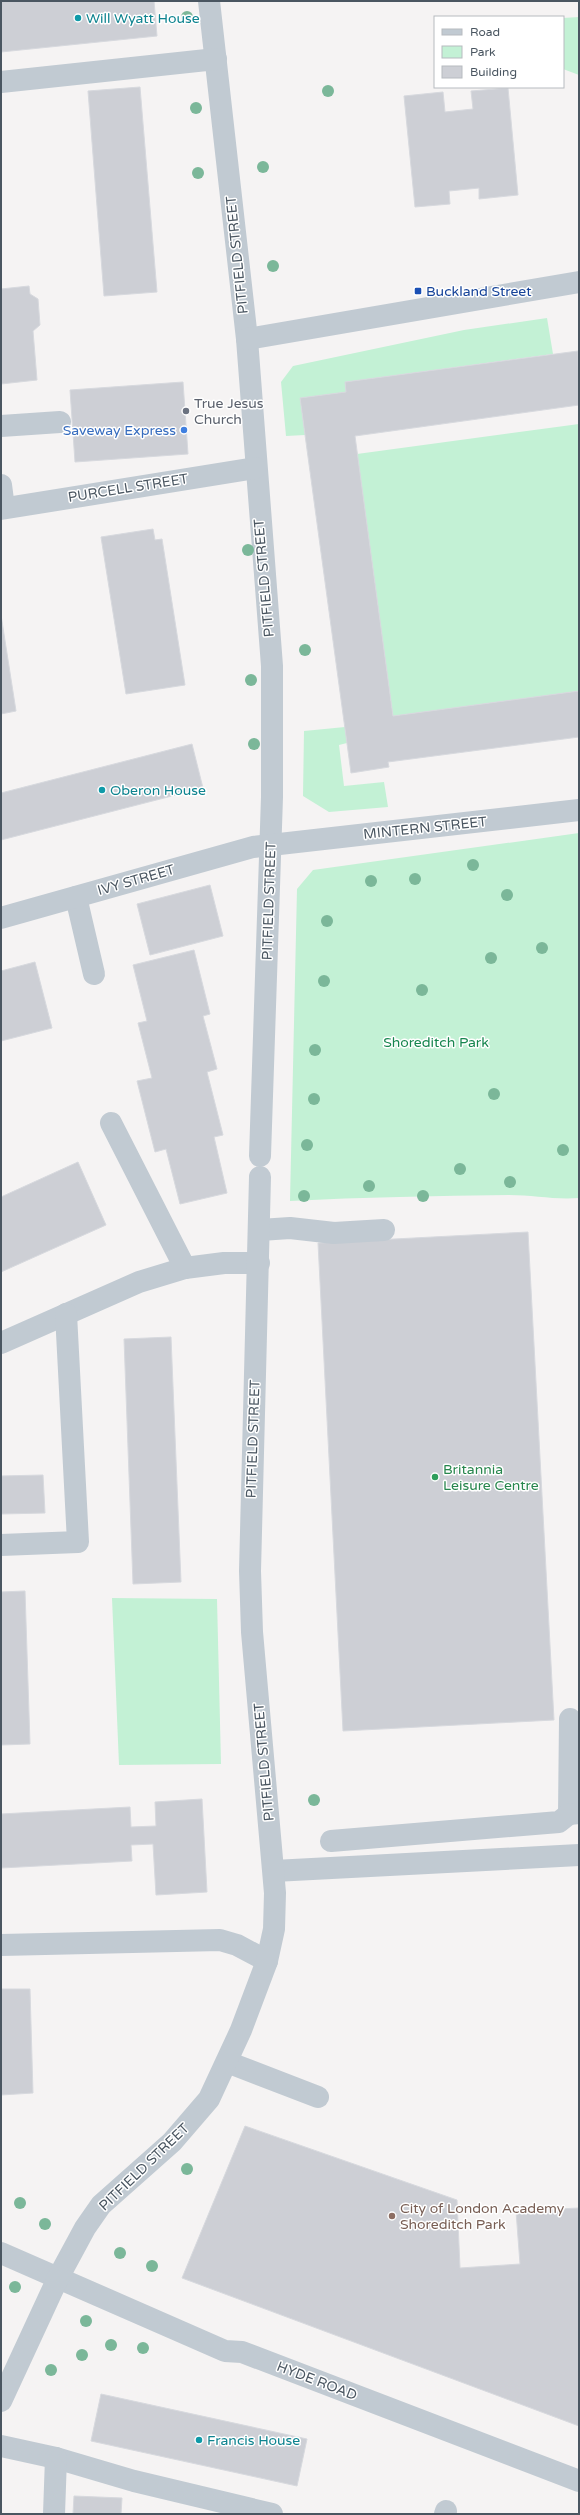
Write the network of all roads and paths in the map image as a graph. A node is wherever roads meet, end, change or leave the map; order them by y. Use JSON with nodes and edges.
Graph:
{"nodes":[{"id":1,"x":209,"y":1,"type":"edge"},
{"id":2,"x":216,"y":59,"type":"junction"},
{"id":3,"x":1,"y":82,"type":"edge"},
{"id":4,"x":579,"y":282,"type":"edge"},
{"id":5,"x":247,"y":339,"type":"junction"},
{"id":6,"x":60,"y":422,"type":"dead end"},
{"id":7,"x":1,"y":426,"type":"edge"},
{"id":8,"x":255,"y":468,"type":"junction"},
{"id":9,"x":1,"y":485,"type":"edge"},
{"id":10,"x":2,"y":508,"type":"edge"},
{"id":11,"x":579,"y":810,"type":"edge"},
{"id":12,"x":271,"y":845,"type":"junction"},
{"id":13,"x":76,"y":897,"type":"junction"},
{"id":14,"x":1,"y":918,"type":"edge"},
{"id":15,"x":94,"y":974,"type":"dead end"},
{"id":16,"x":111,"y":1123,"type":"dead end"},
{"id":17,"x":260,"y":1230,"type":"junction"},
{"id":18,"x":384,"y":1230,"type":"dead end"},
{"id":19,"x":259,"y":1263,"type":"junction"},
{"id":20,"x":185,"y":1268,"type":"junction"},
{"id":21,"x":66,"y":1314,"type":"junction"},
{"id":22,"x":1,"y":1343,"type":"edge"},
{"id":23,"x":1,"y":1545,"type":"edge"},
{"id":24,"x":570,"y":1719,"type":"dead end"},
{"id":25,"x":574,"y":1813,"type":"edge"},
{"id":26,"x":331,"y":1841,"type":"dead end"},
{"id":27,"x":579,"y":1855,"type":"edge"},
{"id":28,"x":274,"y":1871,"type":"junction"},
{"id":29,"x":1,"y":1945,"type":"edge"},
{"id":30,"x":267,"y":1960,"type":"junction"},
{"id":31,"x":227,"y":2062,"type":"junction"},
{"id":32,"x":318,"y":2096,"type":"dead end"},
{"id":33,"x":1,"y":2253,"type":"edge"},
{"id":34,"x":58,"y":2278,"type":"junction"},
{"id":35,"x":1,"y":2401,"type":"edge"},
{"id":36,"x":1,"y":2446,"type":"edge"},
{"id":37,"x":56,"y":2458,"type":"junction"},
{"id":38,"x":579,"y":2481,"type":"edge"},
{"id":39,"x":54,"y":2514,"type":"edge"},
{"id":40,"x":272,"y":2514,"type":"edge"}],
"edges":[{"from":1,"to":2,"type":"street","name":"PITFIELD STREET"},
{"from":2,"to":3,"type":"street"},
{"from":2,"to":5,"type":"street","name":"PITFIELD STREET"},
{"from":4,"to":5,"type":"street"},
{"from":5,"to":8,"type":"street","name":"PITFIELD STREET"},
{"from":6,"to":7,"type":"street"},
{"from":8,"to":10,"type":"street","name":"PURCELL STREET"},
{"from":8,"to":12,"type":"street","name":"PITFIELD STREET"},
{"from":9,"to":10,"type":"street"},
{"from":11,"to":12,"type":"street","name":"MINTERN STREET"},
{"from":12,"to":13,"type":"street","name":"IVY STREET"},
{"from":12,"to":17,"type":"street","name":"PITFIELD STREET"},
{"from":13,"to":14,"type":"street","name":"IVY STREET"},
{"from":13,"to":15,"type":"street"},
{"from":16,"to":20,"type":"street"},
{"from":17,"to":18,"type":"street"},
{"from":17,"to":19,"type":"street","name":"PITFIELD STREET"},
{"from":19,"to":20,"type":"street"},
{"from":19,"to":28,"type":"street","name":"PITFIELD STREET"},
{"from":20,"to":21,"type":"street"},
{"from":21,"to":22,"type":"street"},
{"from":21,"to":23,"type":"street"},
{"from":24,"to":25,"type":"street"},
{"from":25,"to":26,"type":"street"},
{"from":27,"to":28,"type":"street"},
{"from":28,"to":30,"type":"street","name":"PITFIELD STREET"},
{"from":29,"to":30,"type":"street"},
{"from":30,"to":31,"type":"street","name":"PITFIELD STREET"},
{"from":31,"to":32,"type":"street"},
{"from":31,"to":34,"type":"street","name":"PITFIELD STREET"},
{"from":33,"to":34,"type":"street","name":"HYDE ROAD"},
{"from":34,"to":35,"type":"street","name":"PITFIELD STREET"},
{"from":34,"to":38,"type":"street","name":"HYDE ROAD"},
{"from":36,"to":37,"type":"street"},
{"from":37,"to":39,"type":"street"},
{"from":37,"to":40,"type":"street"}]}
